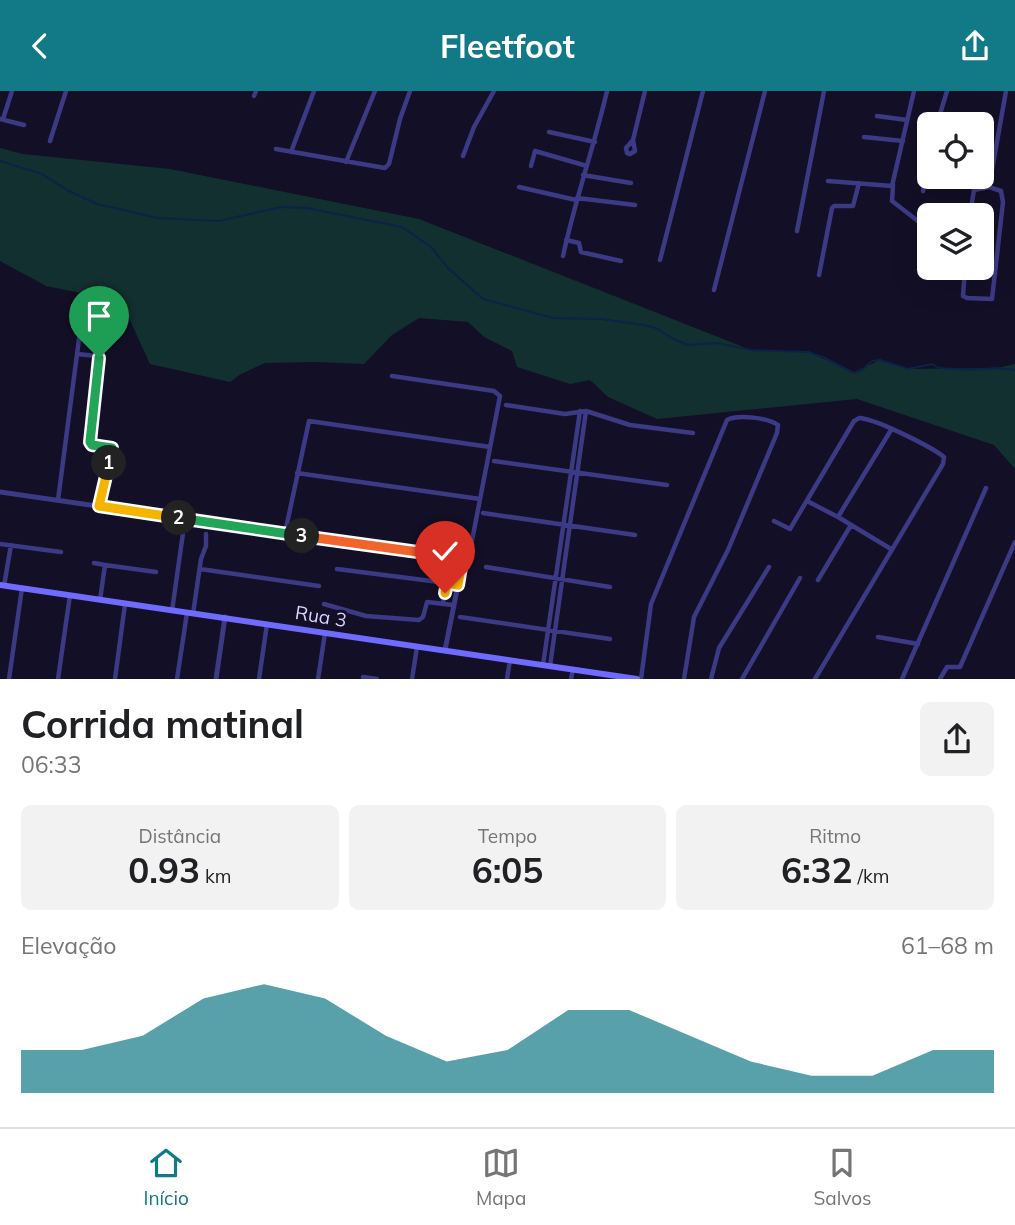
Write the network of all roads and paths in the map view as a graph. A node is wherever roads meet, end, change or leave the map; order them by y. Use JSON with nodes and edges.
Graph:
{"nodes":[{"id":1,"x":12,"y":91,"type":"edge"},
{"id":2,"x":66,"y":91,"type":"edge"},
{"id":3,"x":314,"y":91,"type":"edge"},
{"id":4,"x":375,"y":91,"type":"edge"},
{"id":5,"x":410,"y":91,"type":"edge"},
{"id":6,"x":494,"y":91,"type":"edge"},
{"id":7,"x":607,"y":91,"type":"edge"},
{"id":8,"x":645,"y":91,"type":"edge"},
{"id":9,"x":702,"y":91,"type":"edge"},
{"id":10,"x":765,"y":91,"type":"edge"},
{"id":11,"x":824,"y":91,"type":"edge"},
{"id":12,"x":906,"y":91,"type":"edge"},
{"id":13,"x":914,"y":91,"type":"edge"},
{"id":14,"x":947,"y":91,"type":"edge"},
{"id":15,"x":1006,"y":91,"type":"edge"},
{"id":16,"x":941,"y":112,"type":"edge"},
{"id":17,"x":877,"y":116,"type":"dead end"},
{"id":18,"x":2,"y":119,"type":"edge"},
{"id":19,"x":908,"y":121,"type":"junction"},
{"id":20,"x":24,"y":125,"type":"dead end"},
{"id":21,"x":549,"y":132,"type":"dead end"},
{"id":22,"x":864,"y":137,"type":"dead end"},
{"id":23,"x":633,"y":140,"type":"dead end"},
{"id":24,"x":50,"y":141,"type":"dead end"},
{"id":25,"x":903,"y":141,"type":"junction"},
{"id":26,"x":595,"y":142,"type":"junction"},
{"id":27,"x":276,"y":149,"type":"dead end"},
{"id":28,"x":291,"y":152,"type":"junction"},
{"id":29,"x":463,"y":156,"type":"dead end"},
{"id":30,"x":994,"y":159,"type":"edge"},
{"id":31,"x":346,"y":162,"type":"junction"},
{"id":32,"x":531,"y":166,"type":"dead end"},
{"id":33,"x":587,"y":166,"type":"junction"},
{"id":34,"x":583,"y":175,"type":"junction"},
{"id":35,"x":828,"y":181,"type":"dead end"},
{"id":36,"x":631,"y":183,"type":"dead end"},
{"id":37,"x":859,"y":183,"type":"junction"},
{"id":38,"x":893,"y":185,"type":"junction"},
{"id":39,"x":519,"y":187,"type":"dead end"},
{"id":40,"x":994,"y":189,"type":"edge"},
{"id":41,"x":577,"y":199,"type":"junction"},
{"id":42,"x":635,"y":205,"type":"dead end"},
{"id":43,"x":917,"y":220,"type":"edge"},
{"id":44,"x":797,"y":231,"type":"dead end"},
{"id":45,"x":566,"y":240,"type":"junction"},
{"id":46,"x":563,"y":256,"type":"dead end"},
{"id":47,"x":660,"y":260,"type":"dead end"},
{"id":48,"x":621,"y":261,"type":"dead end"},
{"id":49,"x":819,"y":275,"type":"dead end"},
{"id":50,"x":964,"y":280,"type":"edge"},
{"id":51,"x":714,"y":290,"type":"dead end"},
{"id":52,"x":82,"y":316,"type":"dead end"},
{"id":53,"x":77,"y":353,"type":"junction"},
{"id":54,"x":392,"y":376,"type":"dead end"},
{"id":55,"x":506,"y":405,"type":"dead end"},
{"id":56,"x":583,"y":411,"type":"junction"},
{"id":57,"x":891,"y":430,"type":"junction"},
{"id":58,"x":693,"y":433,"type":"dead end"},
{"id":59,"x":491,"y":447,"type":"junction"},
{"id":60,"x":112,"y":448,"type":"junction"},
{"id":61,"x":122,"y":449,"type":"dead end"},
{"id":62,"x":494,"y":461,"type":"dead end"},
{"id":63,"x":574,"y":472,"type":"junction"},
{"id":64,"x":297,"y":473,"type":"junction"},
{"id":65,"x":667,"y":485,"type":"dead end"},
{"id":66,"x":986,"y":488,"type":"dead end"},
{"id":67,"x":0,"y":492,"type":"edge"},
{"id":68,"x":480,"y":499,"type":"junction"},
{"id":69,"x":58,"y":500,"type":"junction"},
{"id":70,"x":807,"y":501,"type":"junction"},
{"id":71,"x":99,"y":506,"type":"junction"},
{"id":72,"x":483,"y":513,"type":"dead end"},
{"id":73,"x":838,"y":517,"type":"junction"},
{"id":74,"x":186,"y":519,"type":"junction"},
{"id":75,"x":774,"y":521,"type":"dead end"},
{"id":76,"x":567,"y":525,"type":"junction"},
{"id":77,"x":851,"y":525,"type":"junction"},
{"id":78,"x":285,"y":533,"type":"junction"},
{"id":79,"x":206,"y":534,"type":"dead end"},
{"id":80,"x":635,"y":535,"type":"dead end"},
{"id":81,"x":1015,"y":542,"type":"edge"},
{"id":82,"x":0,"y":544,"type":"edge"},
{"id":83,"x":10,"y":545,"type":"junction"},
{"id":84,"x":891,"y":549,"type":"junction"},
{"id":85,"x":61,"y":551,"type":"dead end"},
{"id":86,"x":462,"y":561,"type":"junction"},
{"id":87,"x":94,"y":563,"type":"dead end"},
{"id":88,"x":105,"y":565,"type":"junction"},
{"id":89,"x":486,"y":567,"type":"dead end"},
{"id":90,"x":769,"y":567,"type":"dead end"},
{"id":91,"x":200,"y":569,"type":"junction"},
{"id":92,"x":337,"y":569,"type":"dead end"},
{"id":93,"x":156,"y":572,"type":"dead end"},
{"id":94,"x":559,"y":578,"type":"junction"},
{"id":95,"x":800,"y":578,"type":"dead end"},
{"id":96,"x":818,"y":580,"type":"dead end"},
{"id":97,"x":447,"y":583,"type":"junction"},
{"id":98,"x":2,"y":585,"type":"edge"},
{"id":99,"x":458,"y":585,"type":"junction"},
{"id":100,"x":319,"y":586,"type":"dead end"},
{"id":101,"x":610,"y":587,"type":"dead end"},
{"id":102,"x":22,"y":589,"type":"junction"},
{"id":103,"x":70,"y":595,"type":"junction"},
{"id":104,"x":100,"y":600,"type":"junction"},
{"id":105,"x":443,"y":603,"type":"junction"},
{"id":106,"x":125,"y":604,"type":"junction"},
{"id":107,"x":324,"y":604,"type":"dead end"},
{"id":108,"x":453,"y":605,"type":"junction"},
{"id":109,"x":172,"y":611,"type":"junction"},
{"id":110,"x":190,"y":613,"type":"junction"},
{"id":111,"x":225,"y":617,"type":"junction"},
{"id":112,"x":460,"y":617,"type":"dead end"},
{"id":113,"x":267,"y":624,"type":"junction"},
{"id":114,"x":551,"y":630,"type":"junction"},
{"id":115,"x":325,"y":633,"type":"junction"},
{"id":116,"x":878,"y":637,"type":"dead end"},
{"id":117,"x":610,"y":639,"type":"dead end"},
{"id":118,"x":918,"y":644,"type":"junction"},
{"id":119,"x":417,"y":646,"type":"junction"},
{"id":120,"x":444,"y":650,"type":"junction"},
{"id":121,"x":510,"y":660,"type":"junction"},
{"id":122,"x":547,"y":665,"type":"junction"},
{"id":123,"x":573,"y":669,"type":"junction"},
{"id":124,"x":363,"y":677,"type":"edge"},
{"id":125,"x":610,"y":677,"type":"edge"},
{"id":126,"x":9,"y":679,"type":"edge"},
{"id":127,"x":58,"y":679,"type":"edge"},
{"id":128,"x":115,"y":679,"type":"edge"},
{"id":129,"x":177,"y":679,"type":"edge"},
{"id":130,"x":216,"y":679,"type":"edge"},
{"id":131,"x":259,"y":679,"type":"edge"},
{"id":132,"x":318,"y":679,"type":"edge"},
{"id":133,"x":377,"y":679,"type":"edge"},
{"id":134,"x":412,"y":679,"type":"edge"},
{"id":135,"x":507,"y":679,"type":"edge"},
{"id":136,"x":570,"y":679,"type":"edge"},
{"id":137,"x":639,"y":679,"type":"edge"},
{"id":138,"x":684,"y":679,"type":"edge"},
{"id":139,"x":711,"y":679,"type":"edge"},
{"id":140,"x":742,"y":679,"type":"edge"},
{"id":141,"x":815,"y":679,"type":"edge"},
{"id":142,"x":902,"y":679,"type":"edge"},
{"id":143,"x":940,"y":679,"type":"edge"}],
"edges":[{"from":1,"to":18,"type":"street"},
{"from":2,"to":24,"type":"street"},
{"from":3,"to":28,"type":"street"},
{"from":4,"to":31,"type":"street"},
{"from":5,"to":31,"type":"street"},
{"from":6,"to":29,"type":"street"},
{"from":7,"to":26,"type":"street"},
{"from":8,"to":23,"type":"street"},
{"from":9,"to":47,"type":"street"},
{"from":10,"to":51,"type":"street"},
{"from":11,"to":44,"type":"street"},
{"from":12,"to":13,"type":"street"},
{"from":13,"to":19,"type":"street"},
{"from":14,"to":16,"type":"street"},
{"from":15,"to":30,"type":"street"},
{"from":17,"to":19,"type":"street"},
{"from":18,"to":20,"type":"street"},
{"from":19,"to":25,"type":"street"},
{"from":21,"to":26,"type":"street"},
{"from":22,"to":25,"type":"street"},
{"from":25,"to":38,"type":"street"},
{"from":26,"to":33,"type":"street"},
{"from":27,"to":28,"type":"street"},
{"from":28,"to":31,"type":"street"},
{"from":32,"to":33,"type":"street"},
{"from":33,"to":34,"type":"street"},
{"from":34,"to":36,"type":"street"},
{"from":34,"to":41,"type":"street"},
{"from":35,"to":37,"type":"street"},
{"from":37,"to":38,"type":"street"},
{"from":37,"to":49,"type":"street"},
{"from":38,"to":43,"type":"street"},
{"from":39,"to":41,"type":"street"},
{"from":40,"to":50,"type":"street"},
{"from":41,"to":42,"type":"street"},
{"from":41,"to":45,"type":"street"},
{"from":45,"to":46,"type":"street"},
{"from":45,"to":48,"type":"street"},
{"from":52,"to":53,"type":"street"},
{"from":53,"to":60,"type":"street"},
{"from":53,"to":69,"type":"street"},
{"from":54,"to":59,"type":"street"},
{"from":55,"to":56,"type":"street"},
{"from":56,"to":58,"type":"street"},
{"from":56,"to":63,"type":"street"},
{"from":57,"to":70,"type":"street"},
{"from":57,"to":73,"type":"street"},
{"from":57,"to":84,"type":"street"},
{"from":59,"to":64,"type":"street"},
{"from":59,"to":68,"type":"street"},
{"from":60,"to":61,"type":"street"},
{"from":60,"to":71,"type":"street"},
{"from":62,"to":63,"type":"street"},
{"from":63,"to":65,"type":"street"},
{"from":63,"to":76,"type":"street"},
{"from":64,"to":68,"type":"street"},
{"from":64,"to":78,"type":"street"},
{"from":66,"to":118,"type":"street"},
{"from":67,"to":69,"type":"street"},
{"from":68,"to":86,"type":"street"},
{"from":69,"to":71,"type":"street"},
{"from":70,"to":73,"type":"street"},
{"from":70,"to":75,"type":"street"},
{"from":71,"to":74,"type":"street"},
{"from":72,"to":76,"type":"street"},
{"from":73,"to":77,"type":"street"},
{"from":74,"to":78,"type":"street"},
{"from":74,"to":109,"type":"street"},
{"from":76,"to":80,"type":"street"},
{"from":76,"to":94,"type":"street"},
{"from":77,"to":84,"type":"street"},
{"from":77,"to":96,"type":"street"},
{"from":78,"to":86,"type":"street"},
{"from":79,"to":91,"type":"street"},
{"from":81,"to":143,"type":"street"},
{"from":82,"to":83,"type":"street"},
{"from":83,"to":85,"type":"street"},
{"from":83,"to":98,"type":"street"},
{"from":84,"to":141,"type":"street"},
{"from":86,"to":99,"type":"street"},
{"from":87,"to":88,"type":"street"},
{"from":88,"to":93,"type":"street"},
{"from":88,"to":104,"type":"street"},
{"from":89,"to":94,"type":"street"},
{"from":90,"to":139,"type":"street"},
{"from":91,"to":100,"type":"street"},
{"from":91,"to":110,"type":"street"},
{"from":92,"to":97,"type":"street"},
{"from":94,"to":101,"type":"street"},
{"from":94,"to":114,"type":"street"},
{"from":95,"to":140,"type":"street"},
{"from":97,"to":99,"type":"street"},
{"from":97,"to":105,"type":"street"},
{"from":98,"to":102,"type":"main road","name":"Rua 3"},
{"from":99,"to":108,"type":"street"},
{"from":102,"to":103,"type":"main road","name":"Rua 3"},
{"from":102,"to":126,"type":"street"},
{"from":103,"to":104,"type":"main road","name":"Rua 3"},
{"from":103,"to":127,"type":"street"},
{"from":104,"to":106,"type":"main road","name":"Rua 3"},
{"from":105,"to":107,"type":"street"},
{"from":105,"to":108,"type":"street"},
{"from":106,"to":109,"type":"main road","name":"Rua 3"},
{"from":106,"to":128,"type":"street"},
{"from":108,"to":120,"type":"street"},
{"from":109,"to":110,"type":"main road","name":"Rua 3"},
{"from":110,"to":111,"type":"main road","name":"Rua 3"},
{"from":110,"to":129,"type":"street"},
{"from":111,"to":113,"type":"main road","name":"Rua 3"},
{"from":111,"to":130,"type":"street"},
{"from":112,"to":114,"type":"street"},
{"from":113,"to":115,"type":"main road","name":"Rua 3"},
{"from":113,"to":131,"type":"street"},
{"from":114,"to":117,"type":"street"},
{"from":114,"to":122,"type":"street"},
{"from":115,"to":119,"type":"main road","name":"Rua 3"},
{"from":115,"to":132,"type":"street"},
{"from":116,"to":118,"type":"street"},
{"from":118,"to":142,"type":"street"},
{"from":119,"to":120,"type":"main road","name":"Rua 3"},
{"from":119,"to":134,"type":"street"},
{"from":120,"to":121,"type":"main road","name":"Rua 3"},
{"from":121,"to":122,"type":"main road","name":"Rua 3"},
{"from":121,"to":135,"type":"street"},
{"from":122,"to":123,"type":"main road","name":"Rua 3"},
{"from":123,"to":125,"type":"main road","name":"Rua 3"},
{"from":123,"to":136,"type":"street"},
{"from":124,"to":133,"type":"street"},
{"from":125,"to":137,"type":"main road","name":"Rua 3"},
{"from":137,"to":138,"type":"street"}]}
